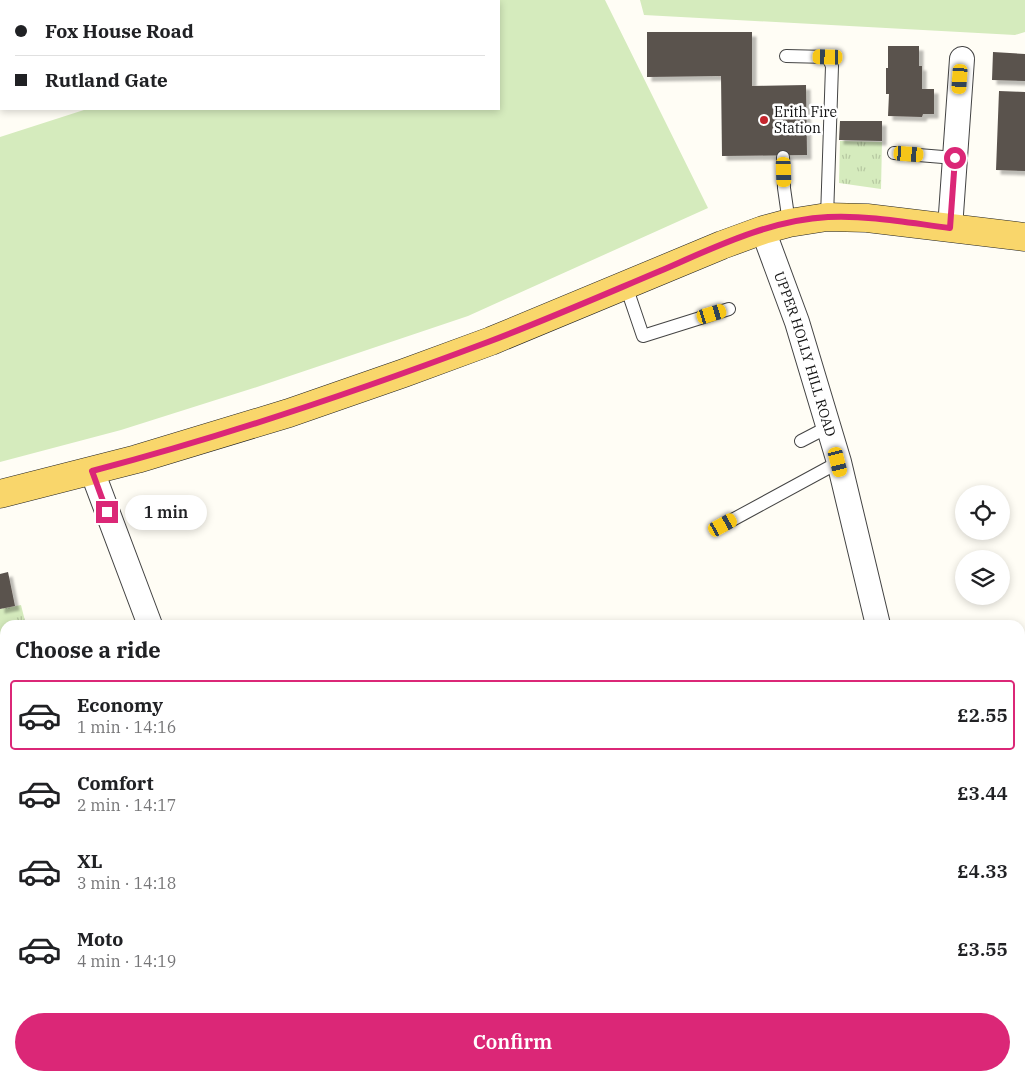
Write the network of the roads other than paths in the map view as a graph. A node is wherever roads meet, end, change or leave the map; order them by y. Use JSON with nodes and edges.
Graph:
{"nodes":[{"id":1,"x":786,"y":56,"type":"dead end"},
{"id":2,"x":962,"y":59,"type":"dead end"},
{"id":3,"x":894,"y":153,"type":"dead end"},
{"id":4,"x":784,"y":157,"type":"dead end"},
{"id":5,"x":955,"y":158,"type":"junction"},
{"id":6,"x":827,"y":217,"type":"junction"},
{"id":7,"x":789,"y":223,"type":"junction"},
{"id":8,"x":950,"y":228,"type":"junction"},
{"id":9,"x":763,"y":230,"type":"junction"},
{"id":10,"x":1025,"y":237,"type":"edge"},
{"id":11,"x":626,"y":286,"type":"junction"},
{"id":12,"x":729,"y":309,"type":"dead end"},
{"id":13,"x":828,"y":427,"type":"junction"},
{"id":14,"x":801,"y":441,"type":"dead end"},
{"id":15,"x":838,"y":462,"type":"junction"},
{"id":16,"x":92,"y":471,"type":"junction"},
{"id":17,"x":0,"y":494,"type":"edge"},
{"id":18,"x":723,"y":525,"type":"dead end"},
{"id":19,"x":148,"y":620,"type":"edge"},
{"id":20,"x":877,"y":620,"type":"edge"}],
"edges":[{"from":1,"to":6,"type":"lane"},
{"from":2,"to":5,"type":"street"},
{"from":3,"to":5,"type":"lane"},
{"from":4,"to":7,"type":"lane"},
{"from":5,"to":8,"type":"street"},
{"from":6,"to":7,"type":"main road"},
{"from":6,"to":8,"type":"main road"},
{"from":7,"to":9,"type":"main road"},
{"from":8,"to":10,"type":"main road"},
{"from":9,"to":11,"type":"main road"},
{"from":9,"to":13,"type":"street","name":"UPPER HOLLY HILL ROAD"},
{"from":11,"to":12,"type":"lane"},
{"from":11,"to":16,"type":"main road"},
{"from":13,"to":14,"type":"lane"},
{"from":13,"to":15,"type":"street","name":"UPPER HOLLY HILL ROAD"},
{"from":15,"to":18,"type":"lane"},
{"from":15,"to":20,"type":"street","name":"UPPER HOLLY HILL ROAD"},
{"from":16,"to":17,"type":"main road"},
{"from":16,"to":19,"type":"street"}]}
